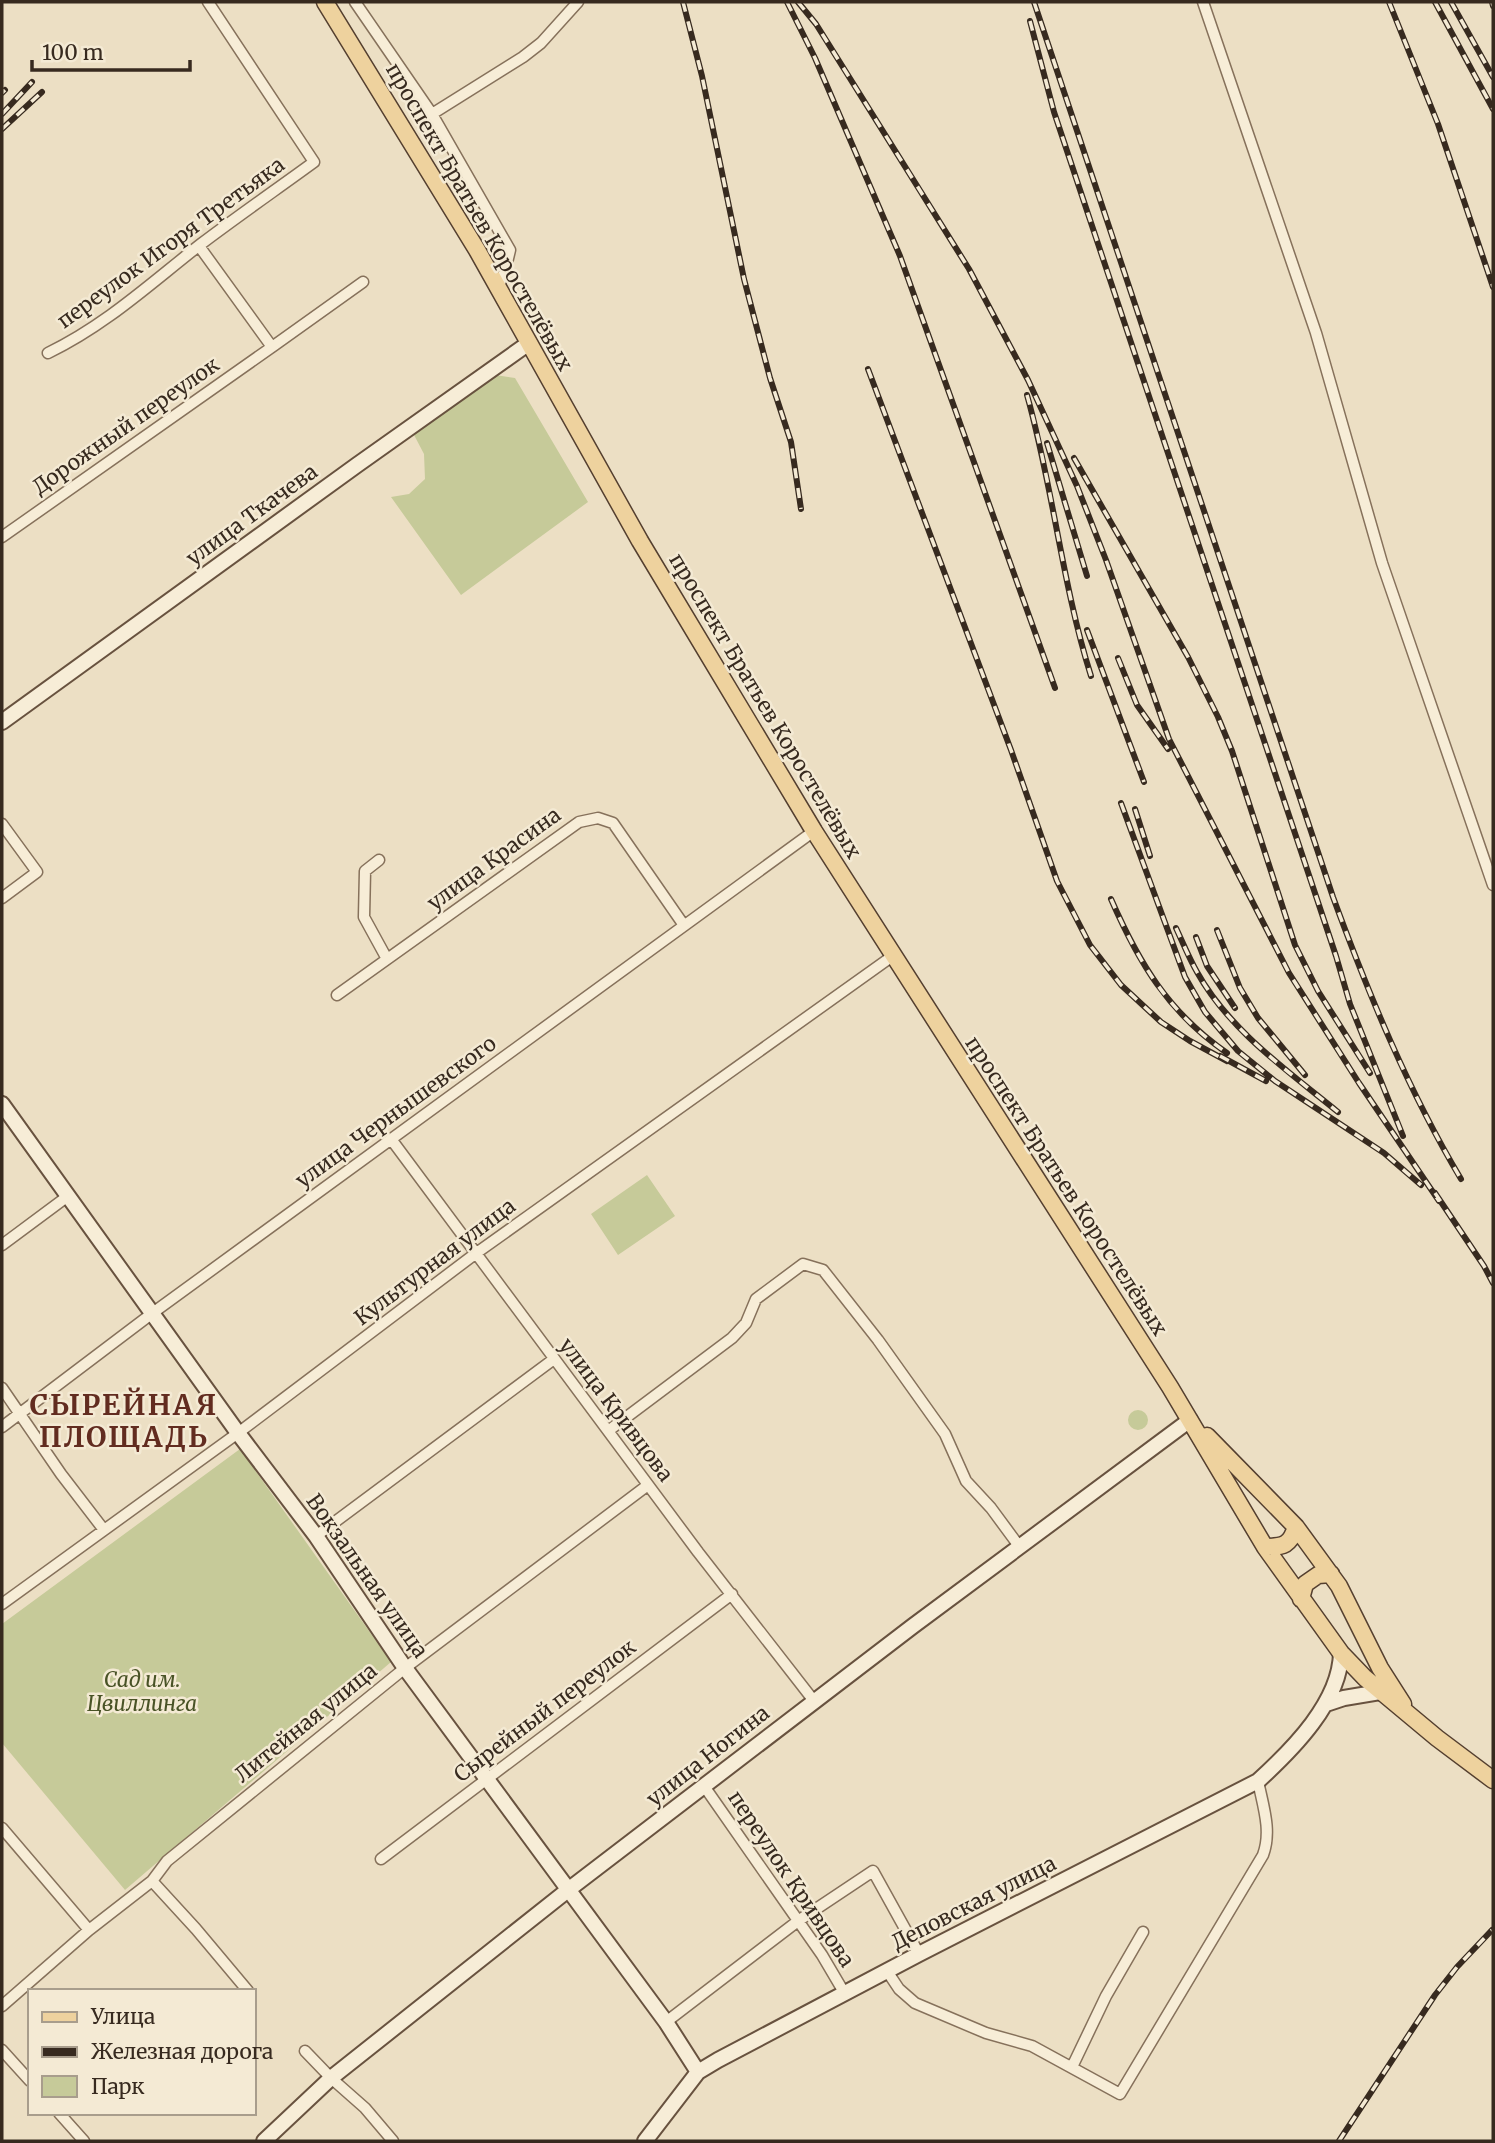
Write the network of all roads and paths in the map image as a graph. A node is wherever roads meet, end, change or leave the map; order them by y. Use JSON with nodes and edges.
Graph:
{"nodes":[{"id":1,"x":208,"y":2,"type":"edge"},
{"id":2,"x":325,"y":2,"type":"edge"},
{"id":3,"x":355,"y":2,"type":"edge"},
{"id":4,"x":578,"y":2,"type":"edge"},
{"id":5,"x":1203,"y":2,"type":"edge"},
{"id":6,"x":432,"y":114,"type":"junction"},
{"id":7,"x":200,"y":246,"type":"junction"},
{"id":8,"x":363,"y":282,"type":"dead end"},
{"id":9,"x":498,"y":288,"type":"junction"},
{"id":10,"x":529,"y":343,"type":"junction"},
{"id":11,"x":272,"y":347,"type":"junction"},
{"id":12,"x":48,"y":354,"type":"dead end"},
{"id":13,"x":2,"y":537,"type":"edge"},
{"id":14,"x":2,"y":722,"type":"edge"},
{"id":15,"x":2,"y":824,"type":"edge"},
{"id":16,"x":814,"y":831,"type":"junction"},
{"id":17,"x":379,"y":860,"type":"dead end"},
{"id":18,"x":1493,"y":885,"type":"edge"},
{"id":19,"x":2,"y":898,"type":"edge"},
{"id":20,"x":683,"y":924,"type":"junction"},
{"id":21,"x":894,"y":955,"type":"junction"},
{"id":22,"x":387,"y":959,"type":"junction"},
{"id":23,"x":337,"y":995,"type":"dead end"},
{"id":24,"x":2,"y":1104,"type":"edge"},
{"id":25,"x":391,"y":1139,"type":"junction"},
{"id":26,"x":68,"y":1196,"type":"junction"},
{"id":27,"x":2,"y":1245,"type":"edge"},
{"id":28,"x":475,"y":1254,"type":"junction"},
{"id":29,"x":154,"y":1312,"type":"junction"},
{"id":30,"x":554,"y":1359,"type":"junction"},
{"id":31,"x":2,"y":1388,"type":"edge"},
{"id":32,"x":20,"y":1413,"type":"junction"},
{"id":33,"x":1190,"y":1420,"type":"junction"},
{"id":34,"x":2,"y":1427,"type":"edge"},
{"id":35,"x":608,"y":1431,"type":"junction"},
{"id":36,"x":238,"y":1433,"type":"junction"},
{"id":37,"x":648,"y":1485,"type":"junction"},
{"id":38,"x":1296,"y":1527,"type":"junction"},
{"id":39,"x":104,"y":1530,"type":"junction"},
{"id":40,"x":316,"y":1536,"type":"junction"},
{"id":41,"x":1019,"y":1546,"type":"junction"},
{"id":42,"x":1265,"y":1547,"type":"junction"},
{"id":43,"x":1331,"y":1574,"type":"junction"},
{"id":44,"x":732,"y":1594,"type":"junction"},
{"id":45,"x":1301,"y":1599,"type":"junction"},
{"id":46,"x":2,"y":1604,"type":"edge"},
{"id":47,"x":1341,"y":1653,"type":"junction"},
{"id":48,"x":405,"y":1668,"type":"junction"},
{"id":49,"x":1381,"y":1692,"type":"junction"},
{"id":50,"x":814,"y":1701,"type":"junction"},
{"id":51,"x":1326,"y":1704,"type":"junction"},
{"id":52,"x":1410,"y":1715,"type":"junction"},
{"id":53,"x":488,"y":1778,"type":"junction"},
{"id":54,"x":1493,"y":1780,"type":"edge"},
{"id":55,"x":1258,"y":1781,"type":"junction"},
{"id":56,"x":704,"y":1786,"type":"junction"},
{"id":57,"x":2,"y":1828,"type":"edge"},
{"id":58,"x":381,"y":1859,"type":"dead end"},
{"id":59,"x":152,"y":1881,"type":"junction"},
{"id":60,"x":568,"y":1890,"type":"junction"},
{"id":61,"x":798,"y":1921,"type":"junction"},
{"id":62,"x":89,"y":1930,"type":"junction"},
{"id":63,"x":1143,"y":1932,"type":"dead end"},
{"id":64,"x":919,"y":1954,"type":"junction"},
{"id":65,"x":887,"y":1971,"type":"junction"},
{"id":66,"x":245,"y":1989,"type":"edge"},
{"id":67,"x":845,"y":1994,"type":"junction"},
{"id":68,"x":2,"y":2006,"type":"edge"},
{"id":69,"x":666,"y":2022,"type":"junction"},
{"id":70,"x":2,"y":2050,"type":"edge"},
{"id":71,"x":305,"y":2051,"type":"dead end"},
{"id":72,"x":1072,"y":2067,"type":"junction"},
{"id":73,"x":698,"y":2072,"type":"junction"},
{"id":74,"x":331,"y":2078,"type":"junction"},
{"id":75,"x":28,"y":2079,"type":"edge"},
{"id":76,"x":61,"y":2115,"type":"edge"},
{"id":77,"x":84,"y":2141,"type":"edge"},
{"id":78,"x":264,"y":2141,"type":"edge"},
{"id":79,"x":393,"y":2141,"type":"edge"},
{"id":80,"x":645,"y":2141,"type":"edge"}],
"edges":[{"from":1,"to":7,"type":"street","name":"переулок Игоря Третьяка"},
{"from":2,"to":9,"type":"main road","name":"проспект Братьев Коростелёвых"},
{"from":3,"to":6,"type":"street"},
{"from":4,"to":6,"type":"street"},
{"from":5,"to":18,"type":"street"},
{"from":6,"to":9,"type":"street"},
{"from":7,"to":11,"type":"street"},
{"from":7,"to":12,"type":"street","name":"переулок Игоря Третьяка"},
{"from":8,"to":11,"type":"street","name":"Дорожный переулок"},
{"from":9,"to":10,"type":"main road","name":"проспект Братьев Коростелёвых"},
{"from":10,"to":14,"type":"street","name":"улица Ткачева"},
{"from":10,"to":16,"type":"main road","name":"проспект Братьев Коростелёвых"},
{"from":11,"to":13,"type":"street","name":"Дорожный переулок"},
{"from":15,"to":19,"type":"street"},
{"from":16,"to":20,"type":"street","name":"улица Чернышевского"},
{"from":16,"to":21,"type":"main road","name":"проспект Братьев Коростелёвых"},
{"from":17,"to":22,"type":"street"},
{"from":20,"to":22,"type":"street","name":"улица Красина"},
{"from":20,"to":25,"type":"street","name":"улица Чернышевского"},
{"from":21,"to":28,"type":"street","name":"Культурная улица"},
{"from":21,"to":33,"type":"main road","name":"проспект Братьев Коростелёвых"},
{"from":22,"to":23,"type":"street","name":"улица Красина"},
{"from":24,"to":26,"type":"street","name":"Вокзальная улица"},
{"from":25,"to":28,"type":"street","name":"улица Кривцова"},
{"from":25,"to":29,"type":"street","name":"улица Чернышевского"},
{"from":26,"to":27,"type":"street"},
{"from":26,"to":29,"type":"street","name":"Вокзальная улица"},
{"from":28,"to":30,"type":"street","name":"улица Кривцова"},
{"from":28,"to":36,"type":"street","name":"Культурная улица"},
{"from":29,"to":32,"type":"street","name":"улица Чернышевского"},
{"from":29,"to":36,"type":"street","name":"Вокзальная улица"},
{"from":30,"to":35,"type":"street","name":"улица Кривцова"},
{"from":30,"to":40,"type":"street"},
{"from":31,"to":32,"type":"street"},
{"from":32,"to":34,"type":"street","name":"улица Чернышевского"},
{"from":32,"to":39,"type":"street"},
{"from":33,"to":38,"type":"main road","name":"проспект Братьев Коростелёвых"},
{"from":33,"to":41,"type":"street","name":"улица Ногина"},
{"from":33,"to":42,"type":"main road","name":"проспект Братьев Коростелёвых"},
{"from":35,"to":37,"type":"street","name":"улица Кривцова"},
{"from":35,"to":41,"type":"street"},
{"from":36,"to":39,"type":"street","name":"Культурная улица"},
{"from":36,"to":40,"type":"street","name":"Вокзальная улица"},
{"from":37,"to":44,"type":"street","name":"улица Кривцова"},
{"from":37,"to":48,"type":"street","name":"Литейная улица"},
{"from":38,"to":42,"type":"main road"},
{"from":38,"to":43,"type":"main road","name":"проспект Братьев Коростелёвых"},
{"from":39,"to":46,"type":"street","name":"Культурная улица"},
{"from":40,"to":48,"type":"street","name":"Вокзальная улица"},
{"from":41,"to":50,"type":"street","name":"улица Ногина"},
{"from":42,"to":45,"type":"main road","name":"проспект Братьев Коростелёвых"},
{"from":43,"to":45,"type":"main road"},
{"from":43,"to":52,"type":"main road","name":"проспект Братьев Коростелёвых"},
{"from":44,"to":50,"type":"street","name":"улица Кривцова"},
{"from":44,"to":53,"type":"street","name":"Сырейный переулок"},
{"from":45,"to":47,"type":"main road","name":"проспект Братьев Коростелёвых"},
{"from":47,"to":49,"type":"main road","name":"проспект Братьев Коростелёвых"},
{"from":47,"to":51,"type":"street","name":"Деповская улица"},
{"from":48,"to":53,"type":"street","name":"Вокзальная улица"},
{"from":48,"to":59,"type":"street","name":"Литейная улица"},
{"from":49,"to":51,"type":"street"},
{"from":49,"to":52,"type":"main road","name":"проспект Братьев Коростелёвых"},
{"from":50,"to":56,"type":"street","name":"улица Ногина"},
{"from":51,"to":55,"type":"street","name":"Деповская улица"},
{"from":52,"to":54,"type":"main road","name":"проспект Братьев Коростелёвых"},
{"from":53,"to":58,"type":"street","name":"Сырейный переулок"},
{"from":53,"to":60,"type":"street","name":"Вокзальная улица"},
{"from":55,"to":64,"type":"street","name":"Деповская улица"},
{"from":55,"to":72,"type":"street"},
{"from":56,"to":60,"type":"street","name":"улица Ногина"},
{"from":56,"to":61,"type":"street","name":"переулок Кривцова"},
{"from":57,"to":62,"type":"street"},
{"from":59,"to":62,"type":"street","name":"Литейная улица"},
{"from":59,"to":66,"type":"street"},
{"from":60,"to":69,"type":"street","name":"Вокзальная улица"},
{"from":60,"to":74,"type":"street","name":"улица Ногина"},
{"from":61,"to":64,"type":"street"},
{"from":61,"to":67,"type":"street","name":"переулок Кривцова"},
{"from":61,"to":69,"type":"street"},
{"from":62,"to":68,"type":"street","name":"Литейная улица"},
{"from":63,"to":72,"type":"street"},
{"from":64,"to":65,"type":"street","name":"Деповская улица"},
{"from":65,"to":67,"type":"street","name":"Деповская улица"},
{"from":65,"to":72,"type":"street"},
{"from":67,"to":73,"type":"street","name":"Деповская улица"},
{"from":69,"to":73,"type":"street","name":"Вокзальная улица"},
{"from":70,"to":75,"type":"street"},
{"from":71,"to":74,"type":"street"},
{"from":73,"to":80,"type":"street","name":"Деповская улица"},
{"from":74,"to":78,"type":"street","name":"улица Ногина"},
{"from":74,"to":79,"type":"street"},
{"from":76,"to":77,"type":"street"}]}
